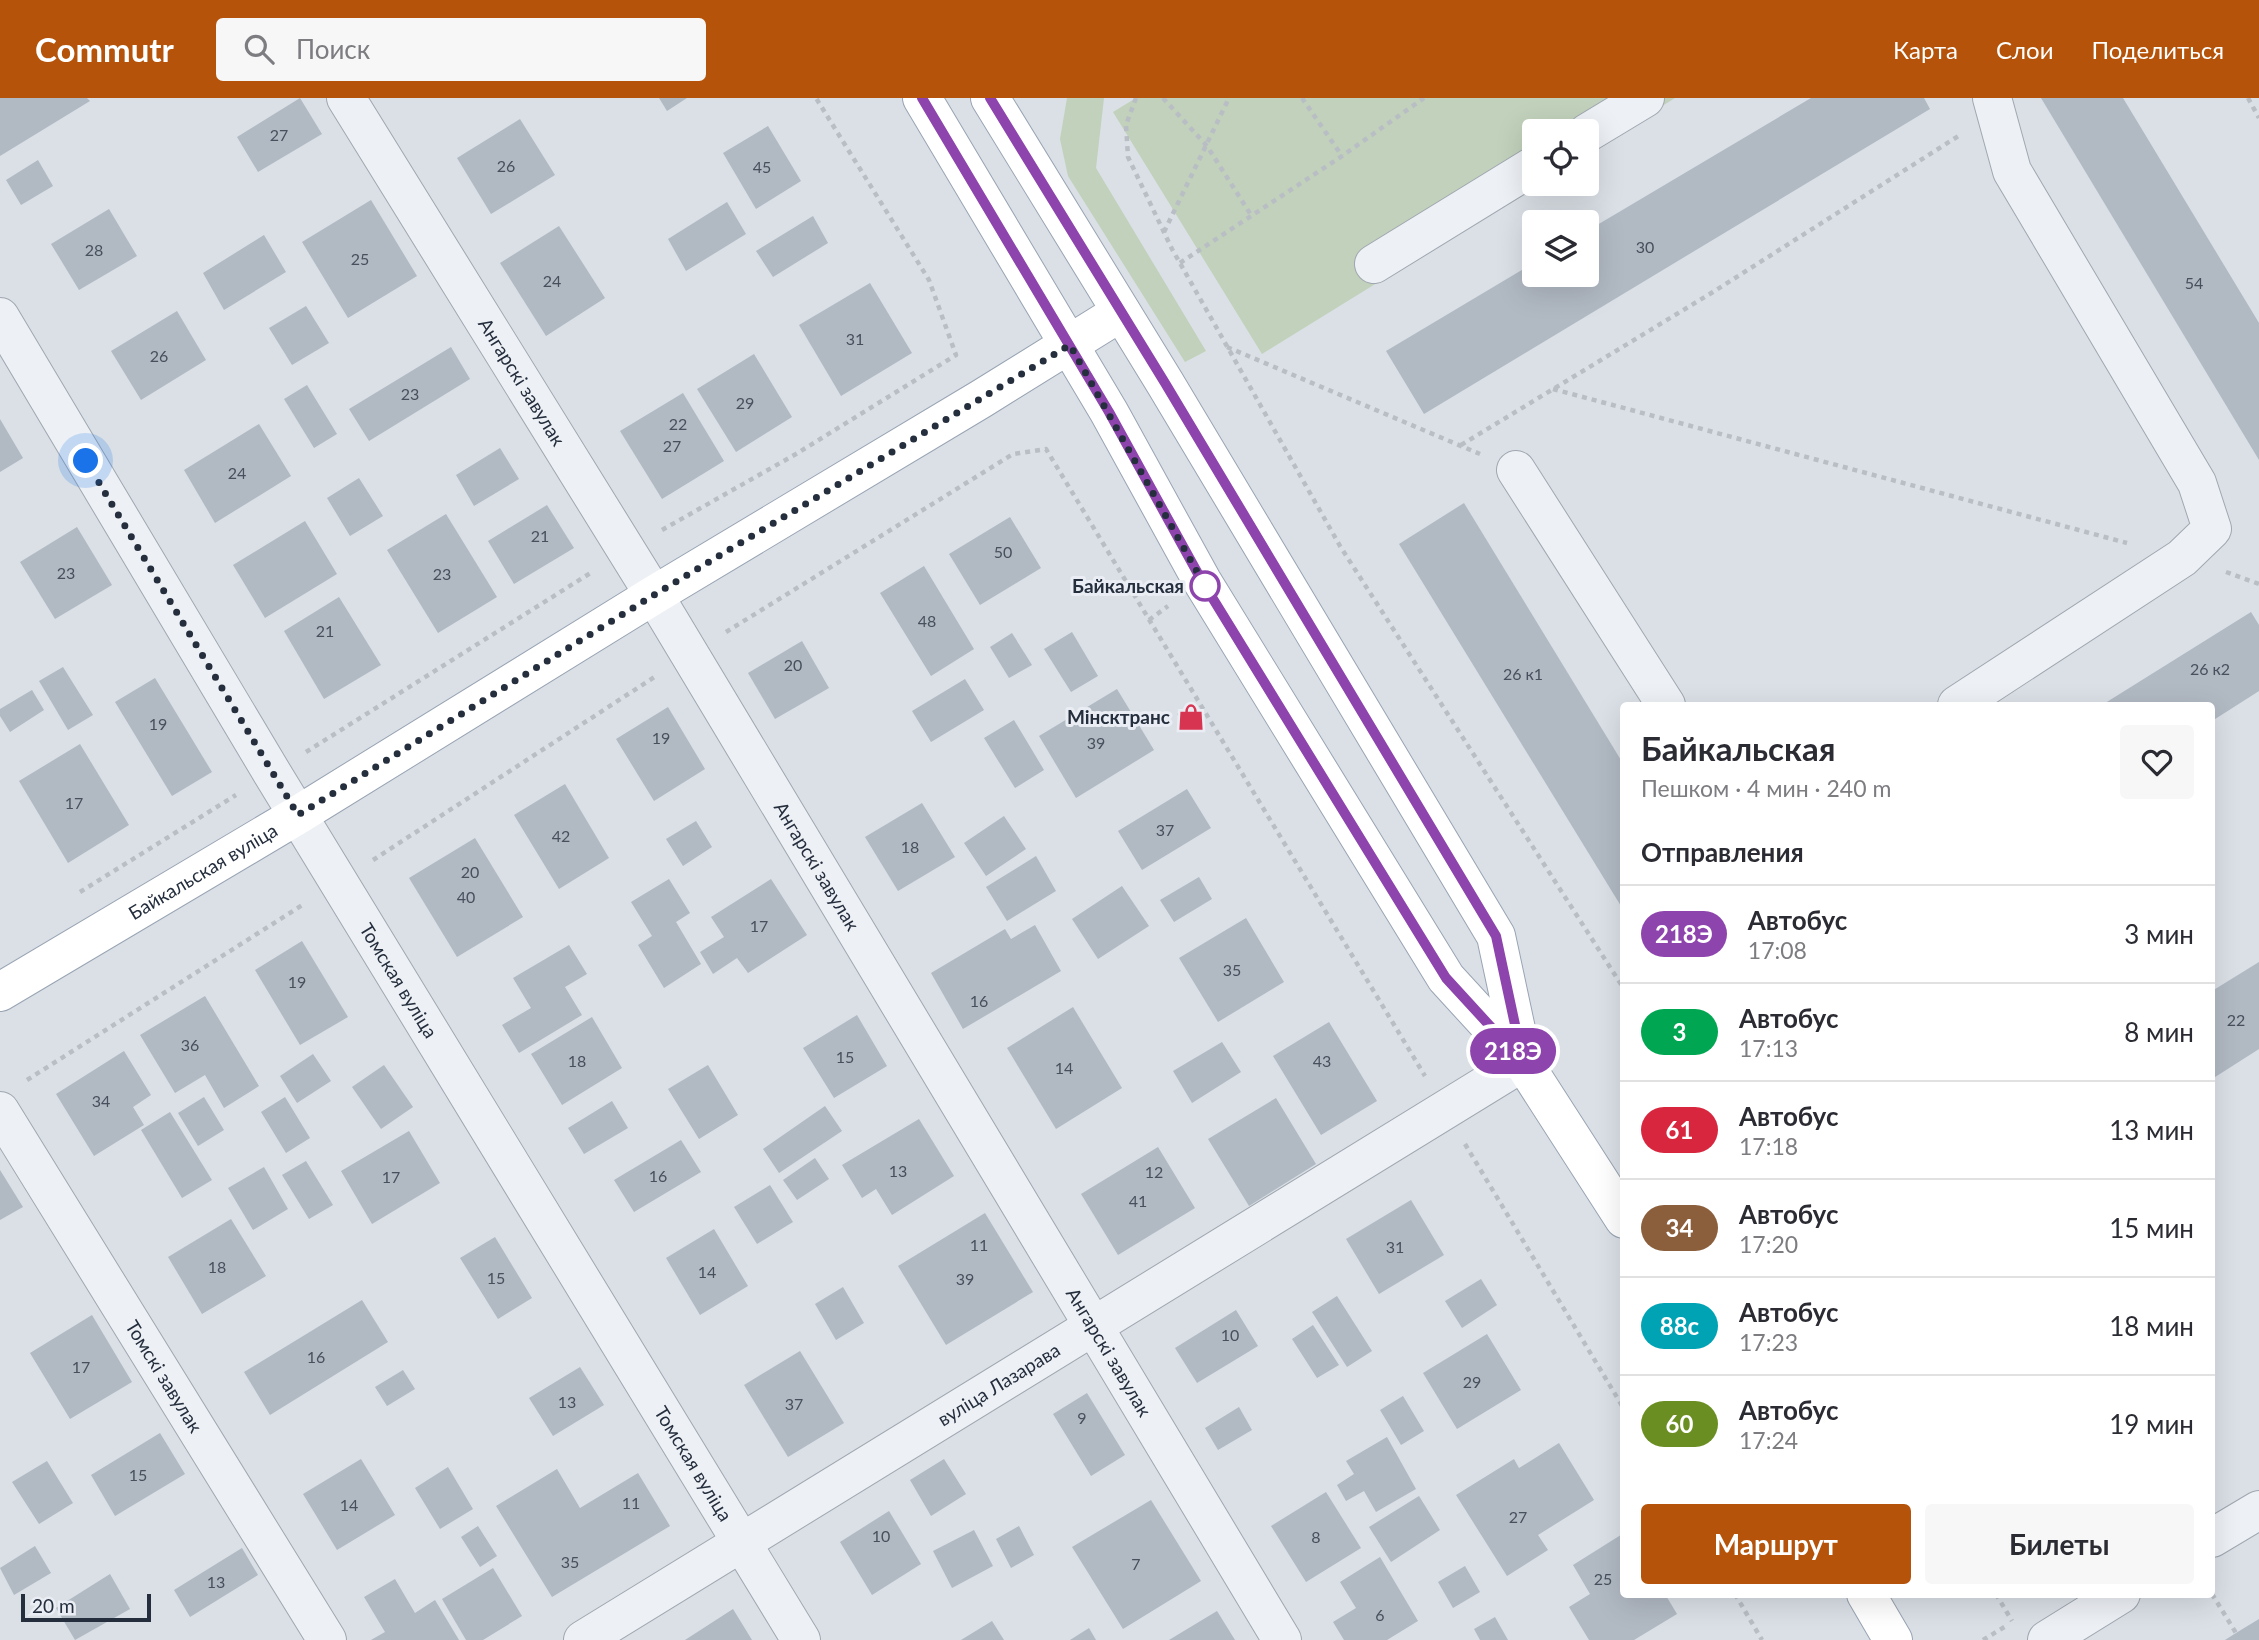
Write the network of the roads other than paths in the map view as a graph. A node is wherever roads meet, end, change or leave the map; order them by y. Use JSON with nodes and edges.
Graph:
{"nodes":[{"id":1,"x":346,"y":98,"type":"edge"},
{"id":2,"x":922,"y":98,"type":"edge"},
{"id":3,"x":990,"y":98,"type":"edge"},
{"id":4,"x":1645,"y":98,"type":"edge"},
{"id":5,"x":1993,"y":105,"type":"edge"},
{"id":6,"x":1599,"y":126,"type":"edge"},
{"id":7,"x":1522,"y":173,"type":"edge"},
{"id":8,"x":1374,"y":264,"type":"dead end"},
{"id":9,"x":1121,"y":312,"type":"junction"},
{"id":10,"x":0,"y":317,"type":"edge"},
{"id":11,"x":1070,"y":345,"type":"junction"},
{"id":12,"x":1516,"y":470,"type":"road end"},
{"id":13,"x":654,"y":595,"type":"junction"},
{"id":14,"x":1664,"y":702,"type":"edge"},
{"id":15,"x":1962,"y":702,"type":"edge"},
{"id":16,"x":298,"y":815,"type":"junction"},
{"id":17,"x":0,"y":992,"type":"edge"},
{"id":18,"x":1523,"y":1062,"type":"junction"},
{"id":19,"x":12,"y":1096,"type":"edge"},
{"id":20,"x":1620,"y":1213,"type":"edge"},
{"id":21,"x":1093,"y":1326,"type":"junction"},
{"id":22,"x":2259,"y":1510,"type":"edge"},
{"id":23,"x":2215,"y":1536,"type":"edge"},
{"id":24,"x":741,"y":1541,"type":"junction"},
{"id":25,"x":1868,"y":1598,"type":"edge"},
{"id":26,"x":2115,"y":1598,"type":"edge"},
{"id":27,"x":327,"y":1640,"type":"edge"},
{"id":28,"x":583,"y":1640,"type":"edge"},
{"id":29,"x":801,"y":1640,"type":"edge"},
{"id":30,"x":1282,"y":1640,"type":"edge"},
{"id":31,"x":1893,"y":1640,"type":"edge"},
{"id":32,"x":2047,"y":1640,"type":"edge"}],
"edges":[{"from":1,"to":13,"type":"street","name":"Ангарскі завулак"},
{"from":2,"to":11,"type":"main road"},
{"from":3,"to":9,"type":"main road"},
{"from":4,"to":6,"type":"street"},
{"from":5,"to":15,"type":"street"},
{"from":7,"to":8,"type":"street"},
{"from":9,"to":11,"type":"main road","name":"Байкальская вуліца"},
{"from":9,"to":18,"type":"main road"},
{"from":10,"to":16,"type":"street","name":"Томская вуліца"},
{"from":11,"to":13,"type":"main road","name":"Байкальская вуліца"},
{"from":11,"to":18,"type":"main road"},
{"from":12,"to":14,"type":"street"},
{"from":13,"to":16,"type":"main road","name":"Байкальская вуліца"},
{"from":13,"to":21,"type":"street","name":"Ангарскі завулак"},
{"from":16,"to":17,"type":"main road","name":"Байкальская вуліца"},
{"from":16,"to":24,"type":"street","name":"Томская вуліца"},
{"from":18,"to":20,"type":"main road"},
{"from":18,"to":21,"type":"street","name":"вуліца Лазарава"},
{"from":19,"to":27,"type":"street","name":"Томскі завулак"},
{"from":21,"to":24,"type":"street","name":"вуліца Лазарава"},
{"from":21,"to":30,"type":"street","name":"Ангарскі завулак"},
{"from":22,"to":23,"type":"street"},
{"from":24,"to":28,"type":"street","name":"вуліца Лазарава"},
{"from":24,"to":29,"type":"street","name":"Томская вуліца"},
{"from":25,"to":31,"type":"main road"},
{"from":26,"to":32,"type":"street"}]}
